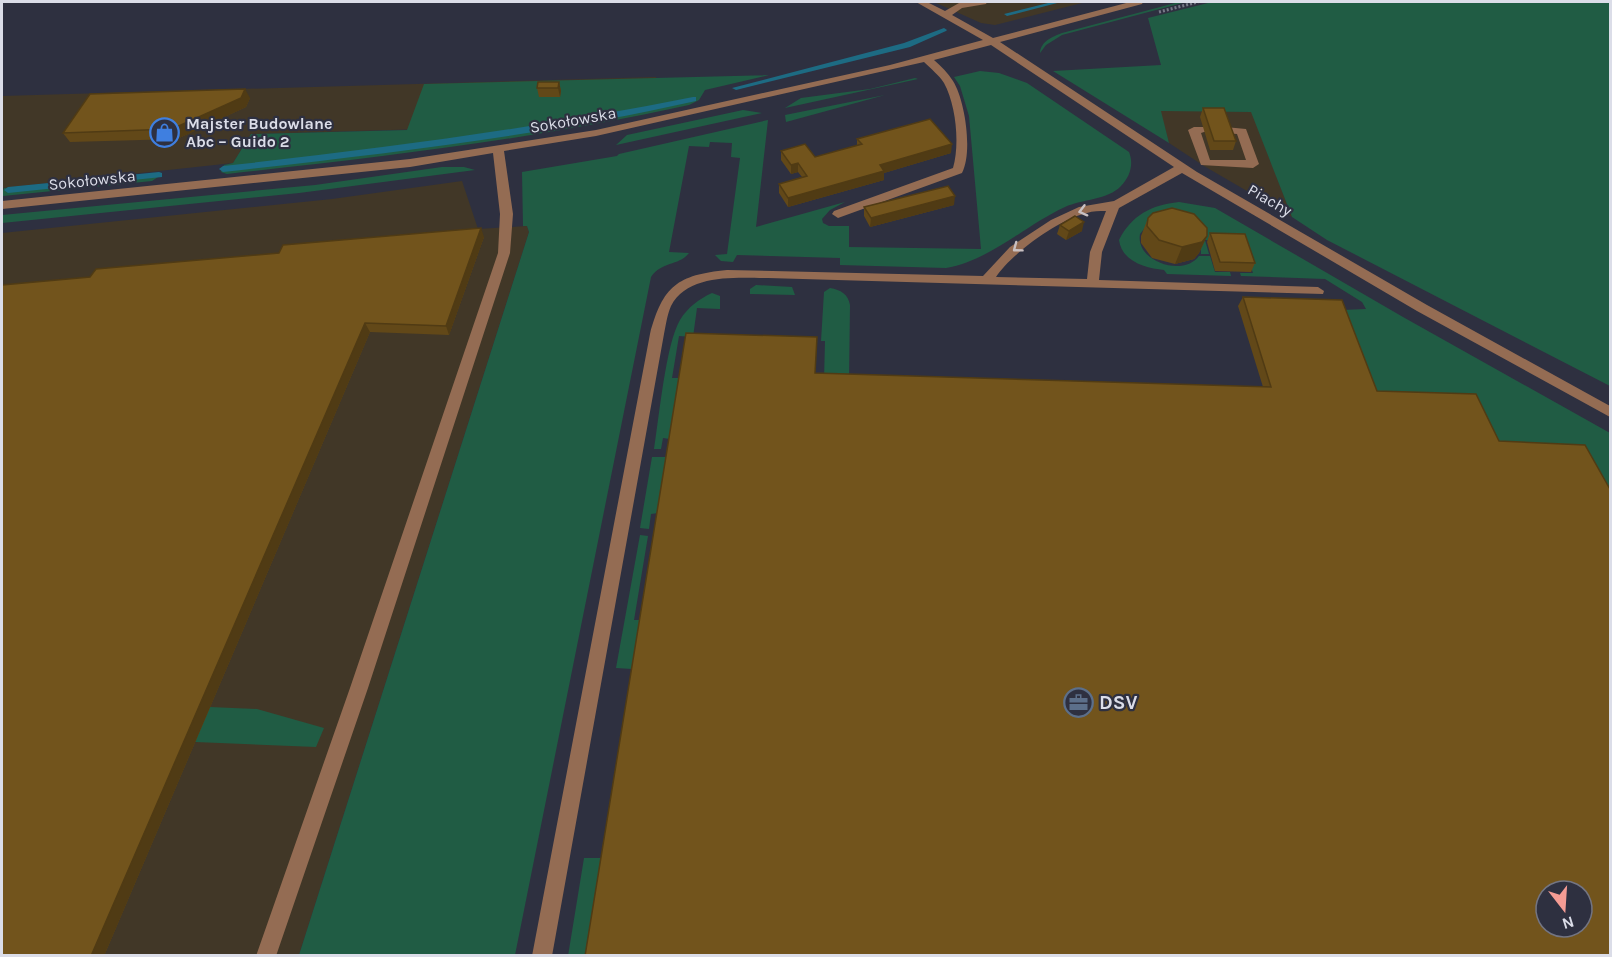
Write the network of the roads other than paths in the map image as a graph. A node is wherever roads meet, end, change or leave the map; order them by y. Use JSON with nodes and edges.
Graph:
{"nodes":[{"id":1,"x":921,"y":2,"type":"edge"},
{"id":2,"x":983,"y":2,"type":"edge"},
{"id":3,"x":1138,"y":2,"type":"edge"},
{"id":4,"x":960,"y":4,"type":"edge"},
{"id":5,"x":1111,"y":4,"type":"edge"},
{"id":6,"x":946,"y":15,"type":"junction"},
{"id":7,"x":992,"y":41,"type":"junction"},
{"id":8,"x":927,"y":59,"type":"junction"},
{"id":9,"x":1204,"y":130,"type":"dead end"},
{"id":10,"x":1226,"y":130,"type":"edge"},
{"id":11,"x":1231,"y":146,"type":"edge"},
{"id":12,"x":1248,"y":147,"type":"junction"},
{"id":13,"x":498,"y":150,"type":"junction"},
{"id":14,"x":1205,"y":163,"type":"junction"},
{"id":15,"x":1181,"y":168,"type":"junction"},
{"id":16,"x":1193,"y":175,"type":"junction"},
{"id":17,"x":2,"y":205,"type":"edge"},
{"id":18,"x":1114,"y":205,"type":"junction"},
{"id":19,"x":838,"y":214,"type":"dead end"},
{"id":20,"x":987,"y":279,"type":"junction"},
{"id":21,"x":1093,"y":283,"type":"junction"},
{"id":22,"x":1318,"y":291,"type":"dead end"},
{"id":23,"x":1611,"y":412,"type":"edge"},
{"id":24,"x":266,"y":956,"type":"edge"},
{"id":25,"x":542,"y":956,"type":"edge"}],
"edges":[{"from":1,"to":6,"type":"street","name":"Piachy"},
{"from":2,"to":4,"type":"street"},
{"from":3,"to":5,"type":"street","name":"Sokołowska"},
{"from":4,"to":6,"type":"street"},
{"from":5,"to":7,"type":"street","name":"Sokołowska"},
{"from":6,"to":7,"type":"street","name":"Piachy"},
{"from":7,"to":8,"type":"street","name":"Sokołowska"},
{"from":7,"to":15,"type":"street","name":"Piachy"},
{"from":8,"to":13,"type":"street","name":"Sokołowska"},
{"from":8,"to":19,"type":"street"},
{"from":9,"to":14,"type":"street"},
{"from":10,"to":12,"type":"street"},
{"from":11,"to":12,"type":"street"},
{"from":12,"to":14,"type":"street"},
{"from":13,"to":17,"type":"street","name":"Sokołowska"},
{"from":13,"to":24,"type":"street"},
{"from":14,"to":16,"type":"street"},
{"from":15,"to":16,"type":"street","name":"Piachy"},
{"from":15,"to":18,"type":"street"},
{"from":16,"to":23,"type":"street","name":"Piachy"},
{"from":18,"to":20,"type":"street","one_way":true},
{"from":18,"to":21,"type":"street"},
{"from":20,"to":21,"type":"street"},
{"from":20,"to":25,"type":"street"},
{"from":21,"to":22,"type":"street"}]}
